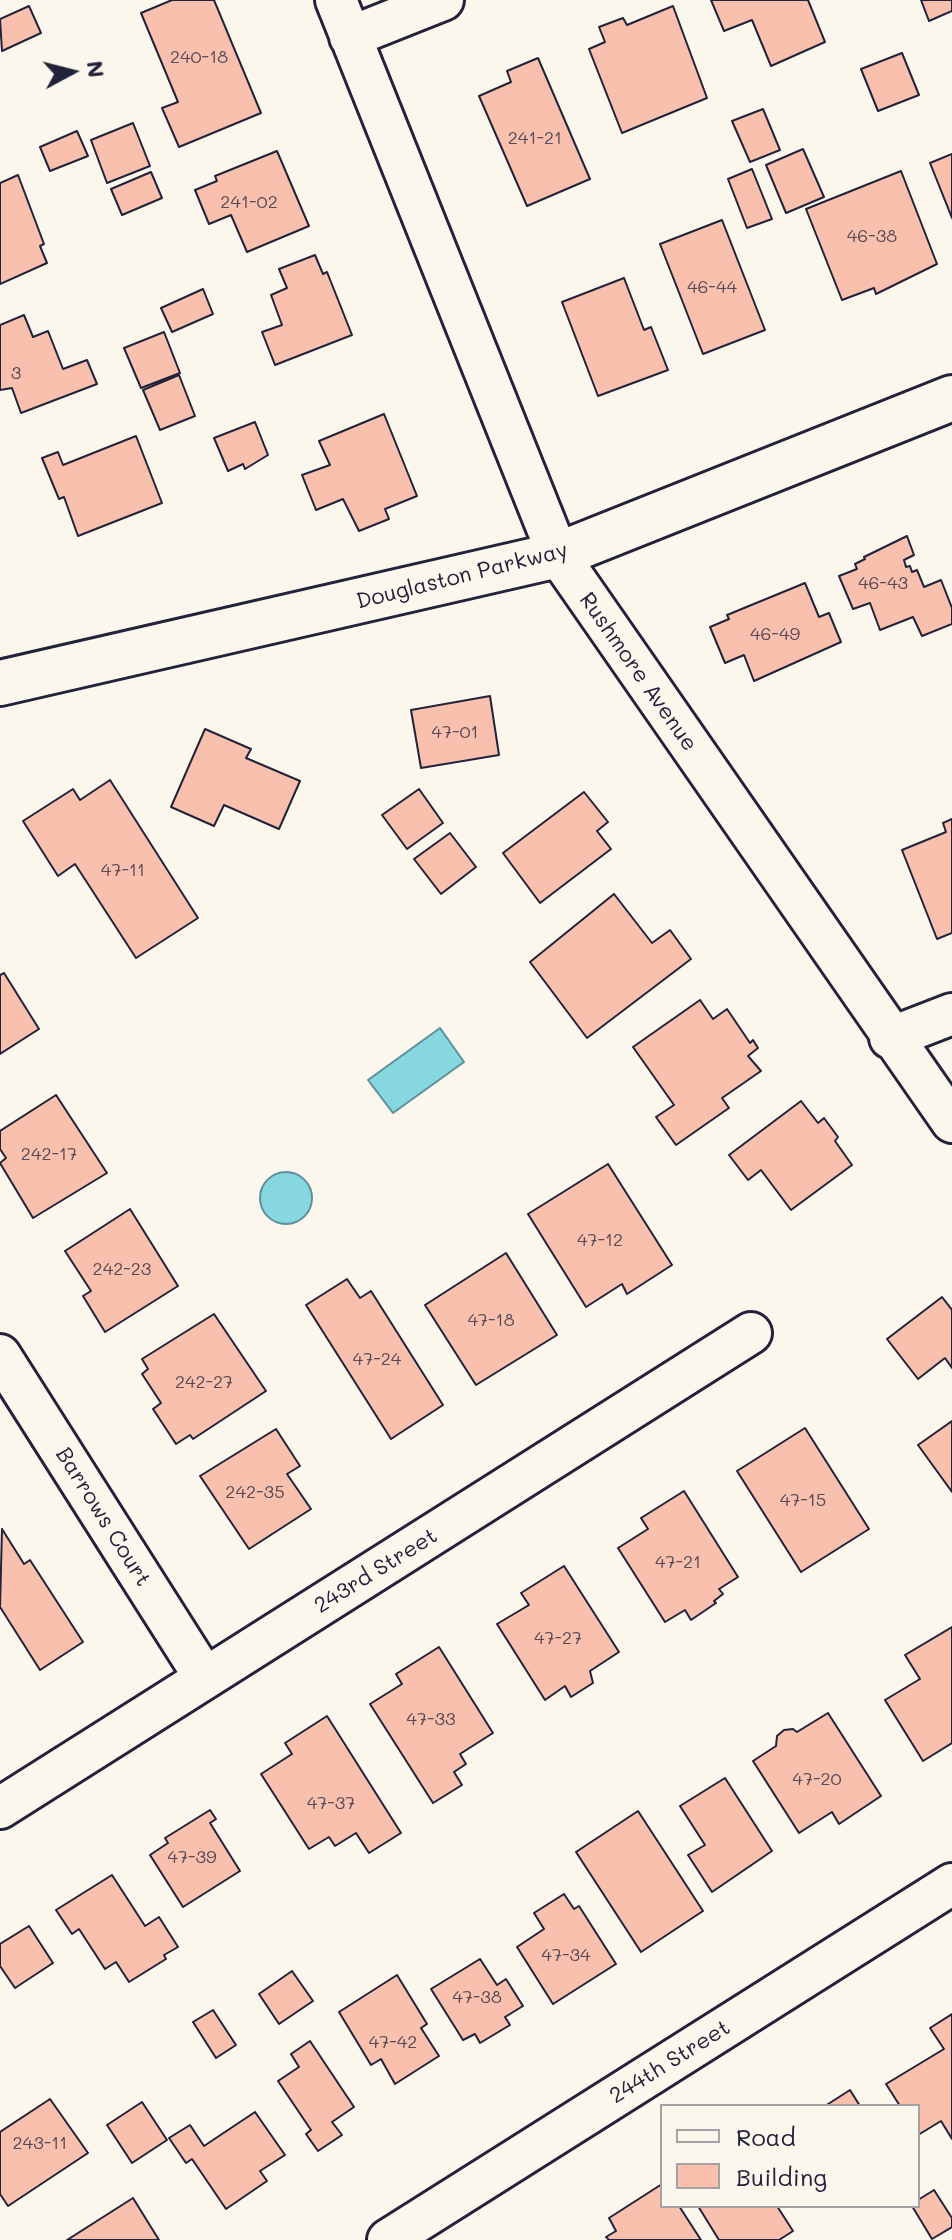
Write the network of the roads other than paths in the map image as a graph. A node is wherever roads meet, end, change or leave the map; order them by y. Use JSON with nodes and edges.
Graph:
{"nodes":[{"id":1,"x":336,"y":0,"type":"edge"},
{"id":2,"x":443,"y":0,"type":"edge"},
{"id":3,"x":350,"y":37,"type":"junction"},
{"id":4,"x":952,"y":398,"type":"edge"},
{"id":5,"x":558,"y":555,"type":"junction"},
{"id":6,"x":1,"y":681,"type":"edge"},
{"id":7,"x":952,"y":1014,"type":"edge"},
{"id":8,"x":890,"y":1038,"type":"junction"},
{"id":9,"x":952,"y":1122,"type":"edge"},
{"id":10,"x":751,"y":1333,"type":"dead end"},
{"id":11,"x":0,"y":1355,"type":"edge"},
{"id":12,"x":205,"y":1678,"type":"junction"},
{"id":13,"x":0,"y":1808,"type":"edge"},
{"id":14,"x":952,"y":1884,"type":"edge"},
{"id":15,"x":388,"y":2240,"type":"edge"}],
"edges":[{"from":1,"to":3,"type":"street","name":"Rushmore Avenue"},
{"from":2,"to":3,"type":"street"},
{"from":3,"to":5,"type":"street","name":"Rushmore Avenue"},
{"from":4,"to":5,"type":"main road","name":"Douglaston Parkway"},
{"from":5,"to":6,"type":"main road","name":"Douglaston Parkway"},
{"from":5,"to":8,"type":"street","name":"Rushmore Avenue"},
{"from":7,"to":8,"type":"street"},
{"from":8,"to":9,"type":"street","name":"Rushmore Avenue"},
{"from":10,"to":12,"type":"street","name":"243rd Street"},
{"from":11,"to":12,"type":"street","name":"Barrows Court"},
{"from":12,"to":13,"type":"street","name":"243rd Street"},
{"from":14,"to":15,"type":"street","name":"244th Street"}]}
